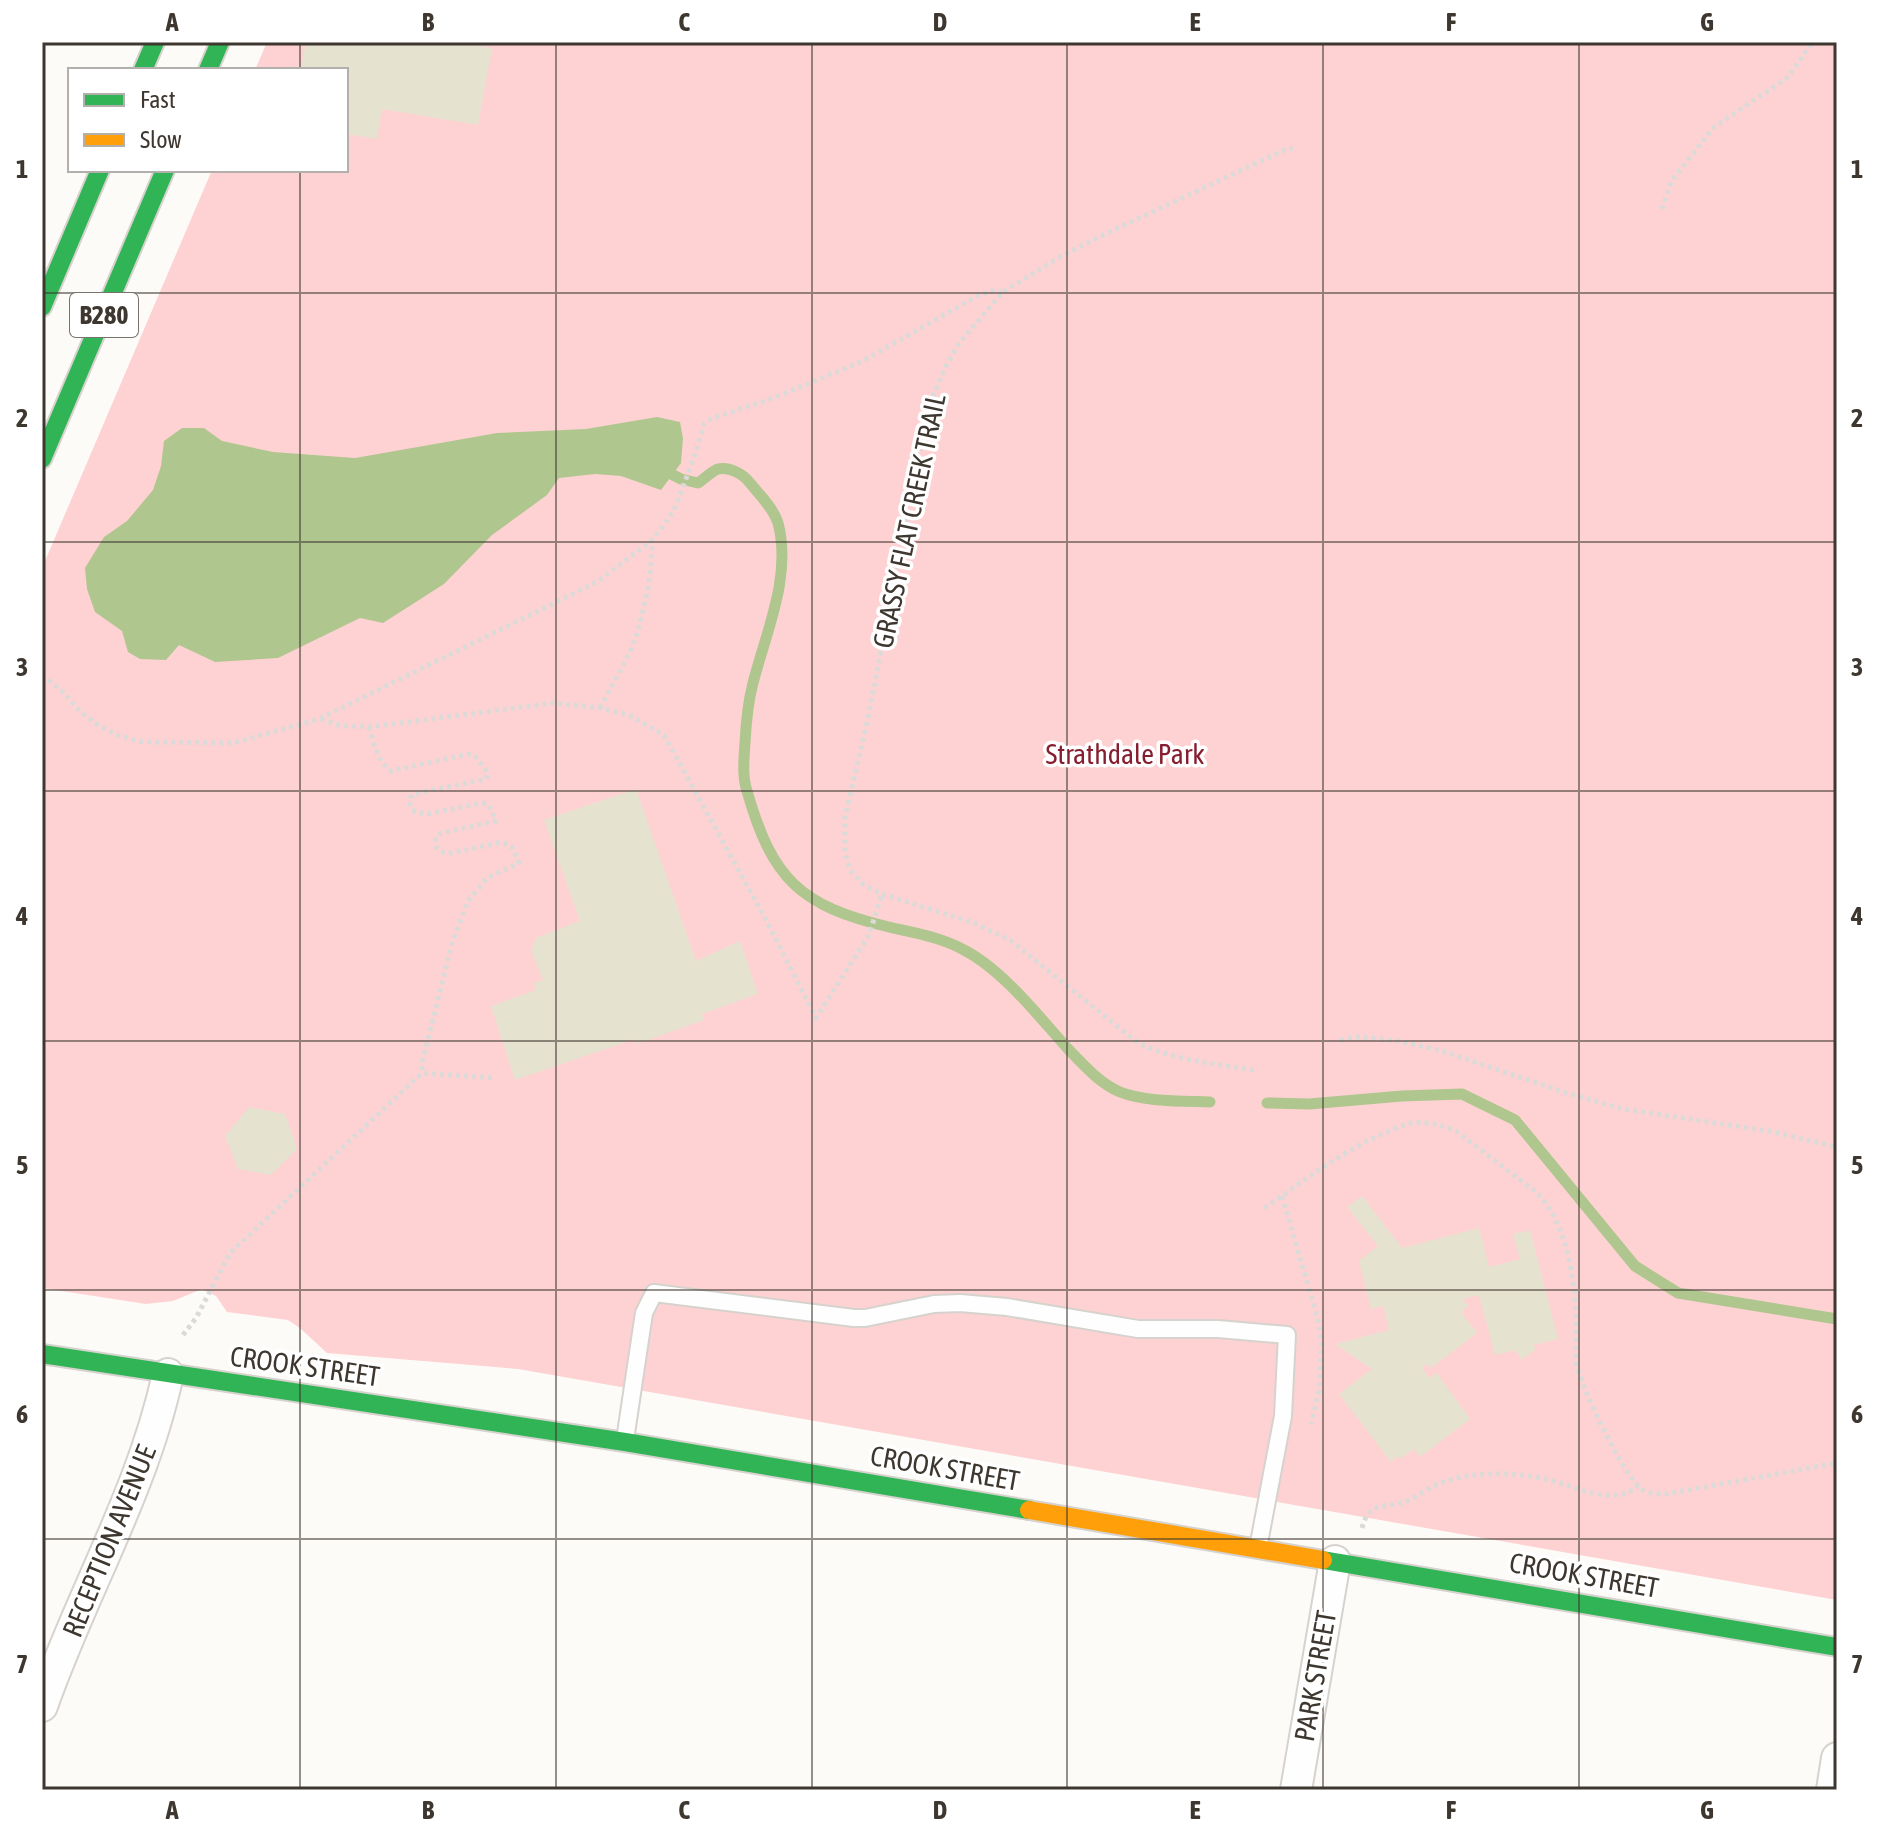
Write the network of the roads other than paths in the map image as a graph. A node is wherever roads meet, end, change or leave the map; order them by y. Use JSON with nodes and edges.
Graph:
{"nodes":[{"id":1,"x":155,"y":42,"type":"edge"},
{"id":2,"x":220,"y":42,"type":"edge"},
{"id":3,"x":144,"y":68,"type":"edge"},
{"id":4,"x":209,"y":68,"type":"edge"},
{"id":5,"x":99,"y":172,"type":"edge"},
{"id":6,"x":164,"y":172,"type":"edge"},
{"id":7,"x":42,"y":307,"type":"edge"},
{"id":8,"x":42,"y":459,"type":"edge"},
{"id":9,"x":42,"y":1354,"type":"edge"},
{"id":10,"x":168,"y":1374,"type":"junction"},
{"id":11,"x":625,"y":1442,"type":"junction"},
{"id":12,"x":1258,"y":1549,"type":"junction"},
{"id":13,"x":1345,"y":1563,"type":"junction"},
{"id":14,"x":1837,"y":1647,"type":"edge"},
{"id":15,"x":42,"y":1706,"type":"edge"},
{"id":16,"x":1837,"y":1758,"type":"edge"},
{"id":17,"x":1296,"y":1790,"type":"edge"},
{"id":18,"x":1832,"y":1790,"type":"edge"}],
"edges":[{"from":1,"to":3,"type":"street"},
{"from":2,"to":4,"type":"street"},
{"from":5,"to":7,"type":"street","number":"B280"},
{"from":6,"to":8,"type":"street","number":"B280"},
{"from":9,"to":10,"type":"street","name":"CROOK STREET"},
{"from":10,"to":11,"type":"street","name":"CROOK STREET"},
{"from":10,"to":15,"type":"street","name":"RECEPTION AVENUE"},
{"from":11,"to":12,"type":"street","name":"CROOK STREET"},
{"from":11,"to":12,"type":"lane"},
{"from":12,"to":13,"type":"street","name":"CROOK STREET"},
{"from":13,"to":14,"type":"street","name":"CROOK STREET"},
{"from":13,"to":17,"type":"street","name":"PARK STREET"},
{"from":16,"to":18,"type":"street"}]}
